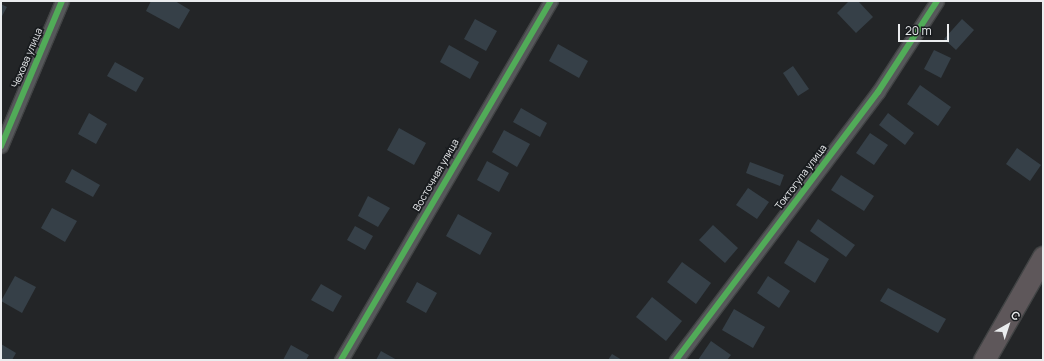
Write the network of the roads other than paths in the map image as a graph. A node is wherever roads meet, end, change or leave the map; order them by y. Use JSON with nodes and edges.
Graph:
{"nodes":[{"id":1,"x":62,"y":1,"type":"edge"},
{"id":2,"x":551,"y":1,"type":"edge"},
{"id":3,"x":937,"y":1,"type":"edge"},
{"id":4,"x":1,"y":146,"type":"edge"},
{"id":5,"x":1043,"y":257,"type":"edge"},
{"id":6,"x":341,"y":360,"type":"edge"},
{"id":7,"x":676,"y":360,"type":"edge"},
{"id":8,"x":984,"y":360,"type":"edge"}],
"edges":[{"from":1,"to":4,"type":"street","name":"Чехова улица"},
{"from":2,"to":6,"type":"street","name":"Восточная улица"},
{"from":3,"to":7,"type":"street","name":"Токтогула улица"},
{"from":5,"to":8,"type":"main road"}]}
